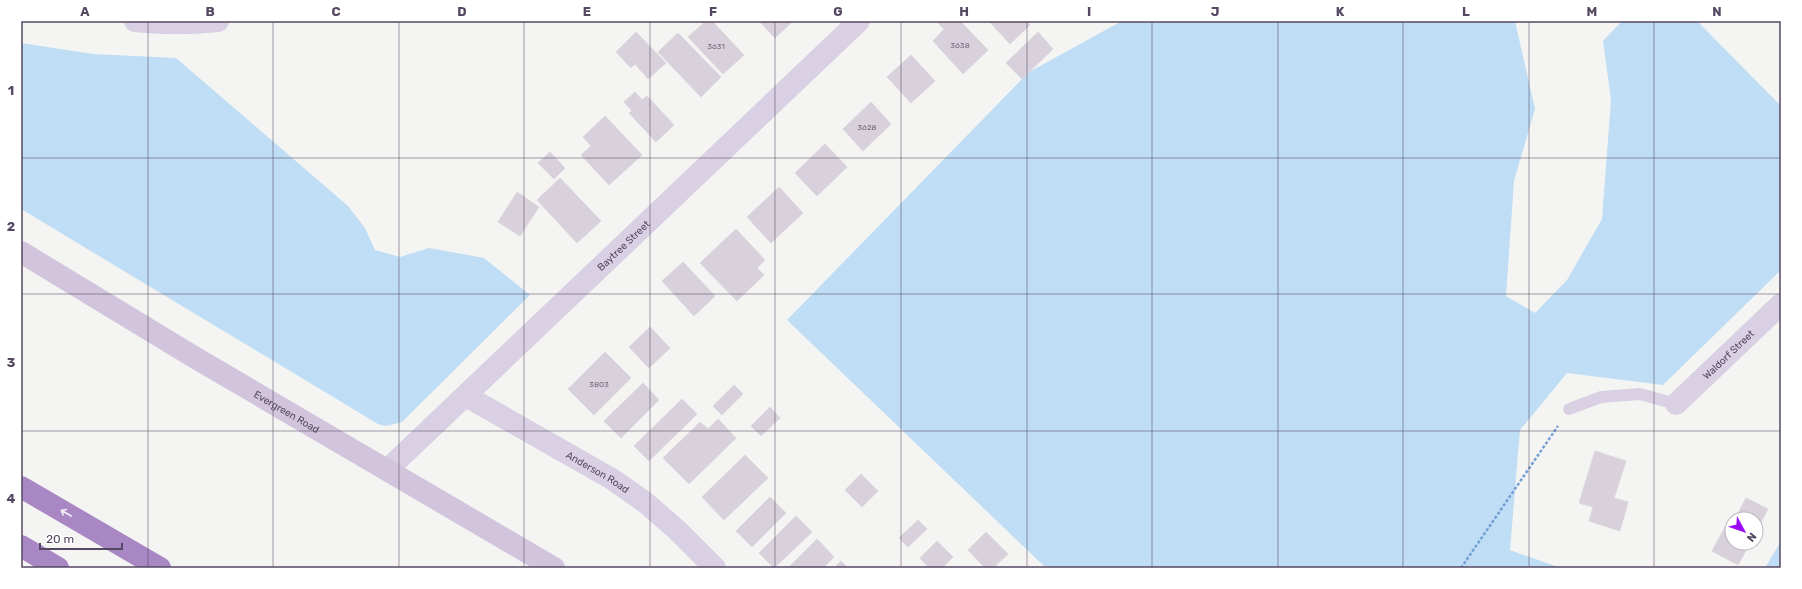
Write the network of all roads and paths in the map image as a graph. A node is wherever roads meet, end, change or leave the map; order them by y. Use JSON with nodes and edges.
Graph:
{"nodes":[{"id":1,"x":135,"y":21,"type":"edge"},
{"id":2,"x":218,"y":21,"type":"edge"},
{"id":3,"x":859,"y":21,"type":"edge"},
{"id":4,"x":21,"y":252,"type":"edge"},
{"id":5,"x":1781,"y":304,"type":"edge"},
{"id":6,"x":466,"y":396,"type":"junction"},
{"id":7,"x":1676,"y":404,"type":"joint"},
{"id":8,"x":1570,"y":409,"type":"joint"},
{"id":9,"x":387,"y":470,"type":"junction"},
{"id":10,"x":21,"y":487,"type":"edge"},
{"id":11,"x":21,"y":546,"type":"edge"},
{"id":12,"x":58,"y":568,"type":"edge"},
{"id":13,"x":160,"y":568,"type":"edge"},
{"id":14,"x":554,"y":568,"type":"edge"},
{"id":15,"x":715,"y":568,"type":"edge"},
{"id":16,"x":1461,"y":568,"type":"edge"}],
"edges":[{"from":1,"to":2,"type":"street"},
{"from":3,"to":6,"type":"street","name":"Baytree Street"},
{"from":4,"to":9,"type":"main road","name":"Evergreen Road"},
{"from":5,"to":7,"type":"street","name":"Waldorf Street"},
{"from":6,"to":9,"type":"street","name":"Baytree Street"},
{"from":6,"to":15,"type":"street","name":"Anderson Road"},
{"from":7,"to":8,"type":"lane"},
{"from":8,"to":16,"type":"path"},
{"from":9,"to":14,"type":"main road","name":"Evergreen Road"},
{"from":13,"to":10,"type":"highway","one_way":true},
{"from":11,"to":12,"type":"highway"}]}
